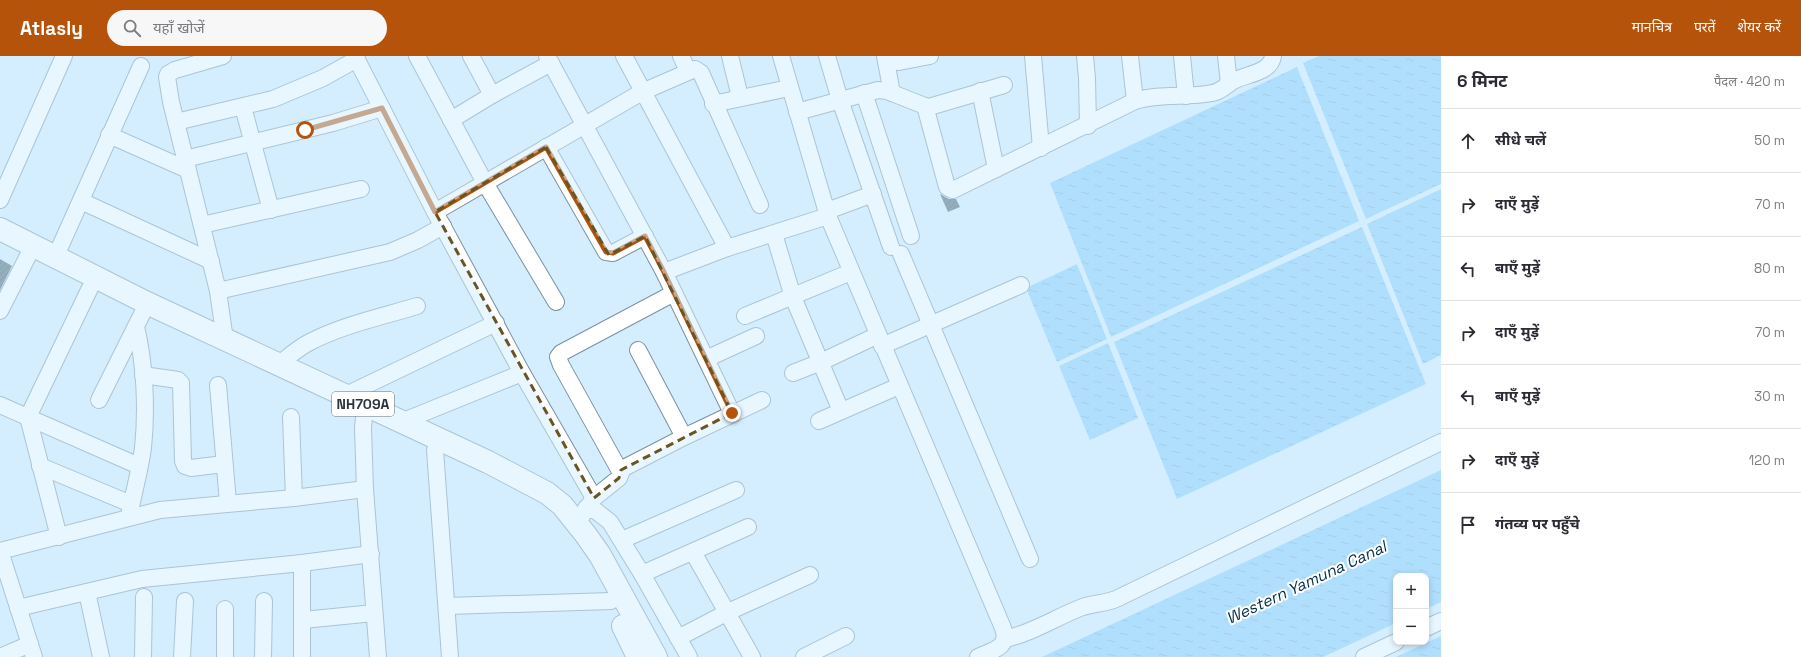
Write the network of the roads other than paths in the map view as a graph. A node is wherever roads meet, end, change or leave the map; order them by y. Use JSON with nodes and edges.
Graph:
{"nodes":[{"id":1,"x":64,"y":56,"type":"edge"},
{"id":2,"x":223,"y":56,"type":"edge"},
{"id":3,"x":417,"y":56,"type":"edge"},
{"id":4,"x":471,"y":56,"type":"edge"},
{"id":5,"x":624,"y":56,"type":"edge"},
{"id":6,"x":681,"y":56,"type":"edge"},
{"id":7,"x":730,"y":56,"type":"edge"},
{"id":8,"x":781,"y":56,"type":"edge"},
{"id":9,"x":828,"y":56,"type":"edge"},
{"id":10,"x":930,"y":56,"type":"edge"},
{"id":11,"x":1033,"y":56,"type":"edge"},
{"id":12,"x":1085,"y":56,"type":"edge"},
{"id":13,"x":1130,"y":56,"type":"edge"},
{"id":14,"x":1182,"y":56,"type":"edge"},
{"id":15,"x":1226,"y":56,"type":"edge"},
{"id":16,"x":1273,"y":56,"type":"edge"},
{"id":17,"x":356,"y":58,"type":"edge"},
{"id":18,"x":549,"y":59,"type":"edge"},
{"id":19,"x":885,"y":59,"type":"edge"},
{"id":20,"x":141,"y":66,"type":"dead end"},
{"id":21,"x":688,"y":70,"type":"junction"},
{"id":22,"x":1229,"y":84,"type":"junction"},
{"id":23,"x":1004,"y":85,"type":"dead end"},
{"id":24,"x":789,"y":88,"type":"junction"},
{"id":25,"x":980,"y":91,"type":"junction"},
{"id":26,"x":642,"y":92,"type":"junction"},
{"id":27,"x":864,"y":93,"type":"junction"},
{"id":28,"x":892,"y":93,"type":"junction"},
{"id":29,"x":492,"y":95,"type":"junction"},
{"id":30,"x":1186,"y":96,"type":"junction"},
{"id":31,"x":740,"y":97,"type":"junction"},
{"id":32,"x":840,"y":100,"type":"junction"},
{"id":33,"x":1135,"y":102,"type":"junction"},
{"id":34,"x":713,"y":104,"type":"junction"},
{"id":35,"x":925,"y":106,"type":"junction"},
{"id":36,"x":243,"y":107,"type":"junction"},
{"id":37,"x":382,"y":108,"type":"junction"},
{"id":38,"x":797,"y":112,"type":"junction"},
{"id":39,"x":451,"y":120,"type":"junction"},
{"id":40,"x":176,"y":122,"type":"junction"},
{"id":41,"x":584,"y":125,"type":"junction"},
{"id":42,"x":1088,"y":126,"type":"junction"},
{"id":43,"x":110,"y":135,"type":"junction"},
{"id":44,"x":252,"y":142,"type":"junction"},
{"id":45,"x":546,"y":147,"type":"junction"},
{"id":46,"x":1040,"y":148,"type":"junction"},
{"id":47,"x":186,"y":164,"type":"junction"},
{"id":48,"x":996,"y":169,"type":"junction"},
{"id":49,"x":485,"y":183,"type":"junction"},
{"id":50,"x":361,"y":189,"type":"dead end"},
{"id":51,"x":873,"y":194,"type":"junction"},
{"id":52,"x":0,"y":200,"type":"edge"},
{"id":53,"x":81,"y":201,"type":"junction"},
{"id":54,"x":760,"y":205,"type":"dead end"},
{"id":55,"x":271,"y":210,"type":"junction"},
{"id":56,"x":435,"y":212,"type":"junction"},
{"id":57,"x":827,"y":213,"type":"junction"},
{"id":58,"x":202,"y":225,"type":"junction"},
{"id":59,"x":443,"y":226,"type":"junction"},
{"id":60,"x":0,"y":229,"type":"edge"},
{"id":61,"x":774,"y":234,"type":"junction"},
{"id":62,"x":645,"y":236,"type":"junction"},
{"id":63,"x":911,"y":236,"type":"dead end"},
{"id":64,"x":0,"y":242,"type":"edge"},
{"id":65,"x":727,"y":248,"type":"junction"},
{"id":66,"x":31,"y":252,"type":"junction"},
{"id":67,"x":55,"y":258,"type":"junction"},
{"id":68,"x":211,"y":261,"type":"junction"},
{"id":69,"x":664,"y":272,"type":"junction"},
{"id":70,"x":851,"y":272,"type":"junction"},
{"id":71,"x":1021,"y":285,"type":"dead end"},
{"id":72,"x":90,"y":288,"type":"junction"},
{"id":73,"x":218,"y":291,"type":"junction"},
{"id":74,"x":674,"y":292,"type":"junction"},
{"id":75,"x":794,"y":297,"type":"junction"},
{"id":76,"x":556,"y":302,"type":"dead end"},
{"id":77,"x":417,"y":306,"type":"dead end"},
{"id":78,"x":0,"y":311,"type":"edge"},
{"id":79,"x":745,"y":316,"type":"dead end"},
{"id":80,"x":139,"y":321,"type":"junction"},
{"id":81,"x":496,"y":323,"type":"junction"},
{"id":82,"x":931,"y":325,"type":"junction"},
{"id":83,"x":756,"y":336,"type":"dead end"},
{"id":84,"x":225,"y":340,"type":"junction"},
{"id":85,"x":880,"y":341,"type":"junction"},
{"id":86,"x":638,"y":350,"type":"dead end"},
{"id":87,"x":706,"y":359,"type":"junction"},
{"id":88,"x":821,"y":362,"type":"junction"},
{"id":89,"x":278,"y":365,"type":"junction"},
{"id":90,"x":793,"y":372,"type":"dead end"},
{"id":91,"x":522,"y":373,"type":"junction"},
{"id":92,"x":143,"y":374,"type":"junction"},
{"id":93,"x":218,"y":385,"type":"dead end"},
{"id":94,"x":899,"y":386,"type":"junction"},
{"id":95,"x":346,"y":395,"type":"junction"},
{"id":96,"x":99,"y":400,"type":"dead end"},
{"id":97,"x":762,"y":400,"type":"dead end"},
{"id":98,"x":0,"y":405,"type":"edge"},
{"id":99,"x":841,"y":411,"type":"junction"},
{"id":100,"x":366,"y":412,"type":"junction"},
{"id":101,"x":732,"y":413,"type":"junction"},
{"id":102,"x":28,"y":417,"type":"junction"},
{"id":103,"x":291,"y":417,"type":"dead end"},
{"id":104,"x":819,"y":421,"type":"dead end"},
{"id":105,"x":401,"y":422,"type":"junction"},
{"id":106,"x":684,"y":437,"type":"junction"},
{"id":107,"x":1441,"y":442,"type":"edge"},
{"id":108,"x":434,"y":450,"type":"junction"},
{"id":109,"x":224,"y":464,"type":"junction"},
{"id":110,"x":40,"y":466,"type":"junction"},
{"id":111,"x":139,"y":466,"type":"junction"},
{"id":112,"x":620,"y":470,"type":"junction"},
{"id":113,"x":365,"y":489,"type":"junction"},
{"id":114,"x":736,"y":490,"type":"dead end"},
{"id":115,"x":294,"y":498,"type":"junction"},
{"id":116,"x":228,"y":503,"type":"junction"},
{"id":117,"x":585,"y":510,"type":"junction"},
{"id":118,"x":130,"y":511,"type":"junction"},
{"id":119,"x":748,"y":527,"type":"dead end"},
{"id":120,"x":60,"y":537,"type":"junction"},
{"id":121,"x":622,"y":540,"type":"junction"},
{"id":122,"x":0,"y":551,"type":"edge"},
{"id":123,"x":693,"y":552,"type":"junction"},
{"id":124,"x":371,"y":554,"type":"junction"},
{"id":125,"x":1030,"y":559,"type":"dead end"},
{"id":126,"x":302,"y":563,"type":"junction"},
{"id":127,"x":642,"y":574,"type":"junction"},
{"id":128,"x":810,"y":575,"type":"dead end"},
{"id":129,"x":87,"y":592,"type":"junction"},
{"id":130,"x":144,"y":597,"type":"dead end"},
{"id":131,"x":185,"y":600,"type":"dead end"},
{"id":132,"x":264,"y":601,"type":"dead end"},
{"id":133,"x":611,"y":601,"type":"junction"},
{"id":134,"x":447,"y":606,"type":"junction"},
{"id":135,"x":18,"y":608,"type":"junction"},
{"id":136,"x":225,"y":609,"type":"dead end"},
{"id":137,"x":728,"y":612,"type":"junction"},
{"id":138,"x":374,"y":613,"type":"junction"},
{"id":139,"x":303,"y":620,"type":"junction"},
{"id":140,"x":1441,"y":621,"type":"edge"},
{"id":141,"x":1429,"y":627,"type":"edge"},
{"id":142,"x":846,"y":636,"type":"dead end"},
{"id":143,"x":678,"y":638,"type":"junction"},
{"id":144,"x":1005,"y":639,"type":"junction"},
{"id":145,"x":1393,"y":643,"type":"edge"},
{"id":146,"x":32,"y":651,"type":"edge"},
{"id":147,"x":0,"y":657,"type":"edge"},
{"id":148,"x":101,"y":657,"type":"edge"},
{"id":149,"x":143,"y":657,"type":"edge"},
{"id":150,"x":182,"y":657,"type":"edge"},
{"id":151,"x":225,"y":657,"type":"edge"},
{"id":152,"x":263,"y":657,"type":"edge"},
{"id":153,"x":302,"y":657,"type":"edge"},
{"id":154,"x":378,"y":657,"type":"edge"},
{"id":155,"x":450,"y":657,"type":"edge"},
{"id":156,"x":638,"y":657,"type":"edge"},
{"id":157,"x":656,"y":657,"type":"edge"},
{"id":158,"x":689,"y":657,"type":"edge"},
{"id":159,"x":752,"y":657,"type":"edge"},
{"id":160,"x":804,"y":657,"type":"edge"},
{"id":161,"x":978,"y":657,"type":"edge"},
{"id":162,"x":1364,"y":657,"type":"edge"}],
"edges":[{"from":1,"to":52,"type":"street"},
{"from":2,"to":40,"type":"street"},
{"from":3,"to":39,"type":"street"},
{"from":4,"to":29,"type":"street"},
{"from":5,"to":26,"type":"street"},
{"from":6,"to":21,"type":"street"},
{"from":7,"to":31,"type":"street"},
{"from":8,"to":24,"type":"street"},
{"from":9,"to":32,"type":"street"},
{"from":10,"to":19,"type":"street"},
{"from":11,"to":46,"type":"street"},
{"from":12,"to":42,"type":"street"},
{"from":13,"to":33,"type":"street"},
{"from":14,"to":30,"type":"street"},
{"from":15,"to":22,"type":"street"},
{"from":16,"to":22,"type":"street"},
{"from":17,"to":36,"type":"street"},
{"from":17,"to":37,"type":"street"},
{"from":18,"to":29,"type":"street"},
{"from":18,"to":41,"type":"street"},
{"from":19,"to":28,"type":"street"},
{"from":20,"to":43,"type":"street"},
{"from":21,"to":26,"type":"street"},
{"from":21,"to":34,"type":"street"},
{"from":22,"to":30,"type":"street"},
{"from":23,"to":25,"type":"street"},
{"from":24,"to":31,"type":"street"},
{"from":24,"to":38,"type":"street"},
{"from":25,"to":35,"type":"street"},
{"from":25,"to":48,"type":"street"},
{"from":26,"to":41,"type":"street"},
{"from":26,"to":65,"type":"street"},
{"from":27,"to":28,"type":"street"},
{"from":27,"to":32,"type":"street"},
{"from":27,"to":63,"type":"street"},
{"from":28,"to":35,"type":"street"},
{"from":29,"to":39,"type":"street"},
{"from":30,"to":33,"type":"street"},
{"from":31,"to":34,"type":"street"},
{"from":32,"to":38,"type":"street"},
{"from":32,"to":51,"type":"street"},
{"from":33,"to":42,"type":"street"},
{"from":34,"to":54,"type":"street"},
{"from":35,"to":48,"type":"street"},
{"from":36,"to":40,"type":"street"},
{"from":36,"to":44,"type":"street"},
{"from":37,"to":44,"type":"street"},
{"from":37,"to":56,"type":"street"},
{"from":38,"to":57,"type":"street"},
{"from":39,"to":49,"type":"street"},
{"from":40,"to":47,"type":"street"},
{"from":41,"to":45,"type":"street"},
{"from":41,"to":62,"type":"street"},
{"from":42,"to":46,"type":"street"},
{"from":43,"to":47,"type":"street"},
{"from":43,"to":53,"type":"street"},
{"from":44,"to":47,"type":"street"},
{"from":44,"to":55,"type":"street"},
{"from":45,"to":49,"type":"street"},
{"from":45,"to":62,"type":"street"},
{"from":46,"to":48,"type":"street"},
{"from":47,"to":58,"type":"street"},
{"from":49,"to":56,"type":"street"},
{"from":49,"to":76,"type":"street"},
{"from":50,"to":55,"type":"street"},
{"from":51,"to":57,"type":"street"},
{"from":51,"to":82,"type":"street"},
{"from":53,"to":67,"type":"street"},
{"from":53,"to":68,"type":"street"},
{"from":55,"to":58,"type":"street"},
{"from":56,"to":59,"type":"street"},
{"from":57,"to":61,"type":"street"},
{"from":57,"to":70,"type":"street"},
{"from":58,"to":68,"type":"street"},
{"from":59,"to":73,"type":"street"},
{"from":59,"to":81,"type":"street"},
{"from":60,"to":66,"type":"highway","number":"NH709A"},
{"from":61,"to":65,"type":"street"},
{"from":61,"to":75,"type":"street"},
{"from":62,"to":69,"type":"street"},
{"from":64,"to":66,"type":"highway","number":"NH709A"},
{"from":65,"to":69,"type":"street"},
{"from":66,"to":67,"type":"highway","number":"NH709A"},
{"from":66,"to":72,"type":"highway","number":"NH709A"},
{"from":66,"to":78,"type":"street"},
{"from":67,"to":84,"type":"highway","number":"NH709A"},
{"from":68,"to":73,"type":"street"},
{"from":69,"to":74,"type":"street"},
{"from":70,"to":75,"type":"street"},
{"from":70,"to":85,"type":"street"},
{"from":71,"to":82,"type":"street"},
{"from":72,"to":80,"type":"highway","number":"NH709A"},
{"from":72,"to":102,"type":"street"},
{"from":73,"to":84,"type":"street"},
{"from":74,"to":87,"type":"street"},
{"from":74,"to":112,"type":"street"},
{"from":75,"to":79,"type":"street"},
{"from":75,"to":88,"type":"street"},
{"from":77,"to":89,"type":"street"},
{"from":80,"to":92,"type":"street"},
{"from":80,"to":96,"type":"street"},
{"from":80,"to":100,"type":"highway","number":"NH709A"},
{"from":81,"to":91,"type":"street"},
{"from":81,"to":95,"type":"street"},
{"from":82,"to":85,"type":"street"},
{"from":82,"to":125,"type":"street"},
{"from":83,"to":87,"type":"street"},
{"from":84,"to":89,"type":"highway","number":"NH709A"},
{"from":85,"to":88,"type":"street"},
{"from":85,"to":94,"type":"street"},
{"from":86,"to":106,"type":"street"},
{"from":87,"to":101,"type":"street"},
{"from":88,"to":90,"type":"street"},
{"from":88,"to":99,"type":"street"},
{"from":89,"to":95,"type":"highway","number":"NH709A"},
{"from":91,"to":105,"type":"street"},
{"from":91,"to":117,"type":"street"},
{"from":92,"to":109,"type":"street"},
{"from":92,"to":111,"type":"street"},
{"from":93,"to":109,"type":"street"},
{"from":94,"to":99,"type":"street"},
{"from":94,"to":144,"type":"street"},
{"from":95,"to":100,"type":"highway","number":"NH709A"},
{"from":97,"to":101,"type":"street"},
{"from":98,"to":102,"type":"street"},
{"from":99,"to":104,"type":"street"},
{"from":100,"to":105,"type":"highway","number":"NH709A"},
{"from":100,"to":108,"type":"highway","number":"NH709A"},
{"from":100,"to":113,"type":"street"},
{"from":101,"to":106,"type":"street"},
{"from":102,"to":110,"type":"street"},
{"from":102,"to":111,"type":"street"},
{"from":103,"to":115,"type":"street"},
{"from":105,"to":117,"type":"highway","number":"NH709A"},
{"from":106,"to":112,"type":"street"},
{"from":107,"to":144,"type":"street"},
{"from":108,"to":133,"type":"highway","number":"NH709A"},
{"from":108,"to":134,"type":"street"},
{"from":109,"to":116,"type":"street"},
{"from":110,"to":118,"type":"street"},
{"from":110,"to":120,"type":"street"},
{"from":111,"to":118,"type":"street"},
{"from":112,"to":117,"type":"street"},
{"from":113,"to":115,"type":"street"},
{"from":113,"to":124,"type":"street"},
{"from":114,"to":121,"type":"street"},
{"from":115,"to":116,"type":"street"},
{"from":116,"to":118,"type":"street"},
{"from":117,"to":121,"type":"street"},
{"from":117,"to":157,"type":"highway","number":"NH709A"},
{"from":118,"to":120,"type":"street"},
{"from":119,"to":123,"type":"street"},
{"from":120,"to":122,"type":"street"},
{"from":121,"to":127,"type":"street"},
{"from":122,"to":135,"type":"street"},
{"from":123,"to":127,"type":"street"},
{"from":123,"to":137,"type":"street"},
{"from":124,"to":126,"type":"street"},
{"from":124,"to":138,"type":"street"},
{"from":126,"to":129,"type":"street"},
{"from":126,"to":139,"type":"street"},
{"from":127,"to":143,"type":"street"},
{"from":128,"to":137,"type":"street"},
{"from":129,"to":135,"type":"street"},
{"from":129,"to":148,"type":"street"},
{"from":130,"to":149,"type":"street"},
{"from":131,"to":150,"type":"street"},
{"from":132,"to":152,"type":"street"},
{"from":133,"to":134,"type":"street"},
{"from":133,"to":156,"type":"highway","number":"NH709A"},
{"from":134,"to":155,"type":"street"},
{"from":135,"to":146,"type":"street"},
{"from":136,"to":151,"type":"street"},
{"from":137,"to":143,"type":"street"},
{"from":137,"to":159,"type":"street"},
{"from":138,"to":139,"type":"street"},
{"from":138,"to":154,"type":"street"},
{"from":139,"to":153,"type":"street"},
{"from":140,"to":141,"type":"street"},
{"from":142,"to":160,"type":"street"},
{"from":143,"to":158,"type":"street"},
{"from":144,"to":161,"type":"street"},
{"from":145,"to":162,"type":"street"},
{"from":146,"to":147,"type":"street"}]}
